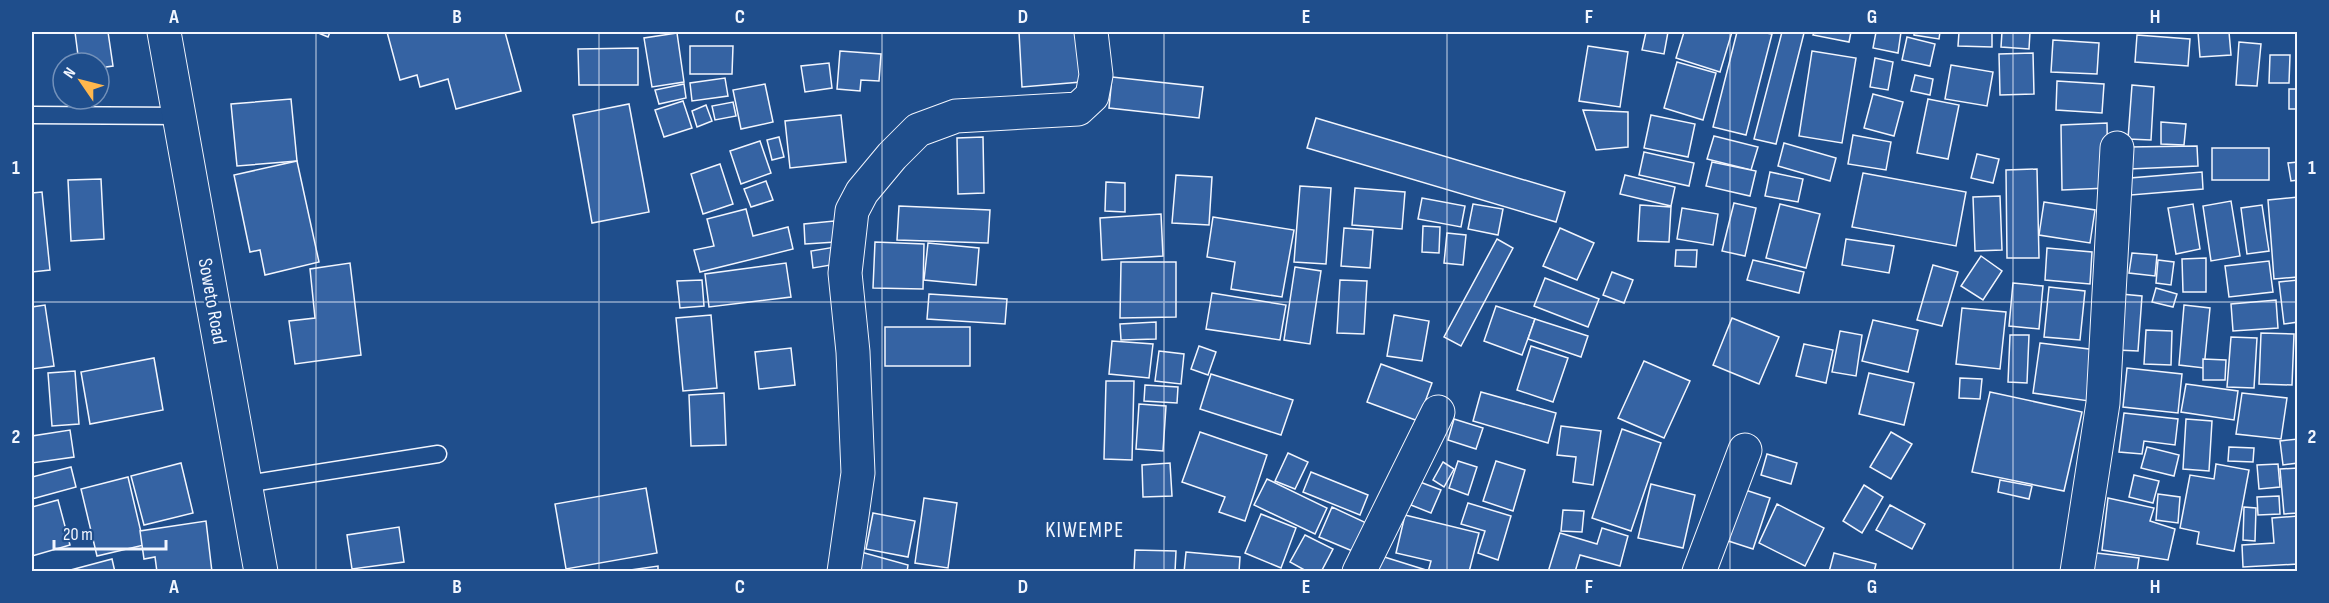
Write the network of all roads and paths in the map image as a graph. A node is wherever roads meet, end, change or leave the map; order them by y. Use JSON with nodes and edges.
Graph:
{"nodes":[{"id":1,"x":164,"y":32,"type":"edge"},
{"id":2,"x":1091,"y":32,"type":"edge"},
{"id":3,"x":32,"y":115,"type":"edge"},
{"id":4,"x":180,"y":116,"type":"junction"},
{"id":5,"x":2117,"y":148,"type":"dead end"},
{"id":6,"x":1438,"y":412,"type":"dead end"},
{"id":7,"x":1745,"y":450,"type":"dead end"},
{"id":8,"x":438,"y":454,"type":"dead end"},
{"id":9,"x":246,"y":484,"type":"junction"},
{"id":10,"x":261,"y":572,"type":"edge"},
{"id":11,"x":844,"y":572,"type":"edge"},
{"id":12,"x":1359,"y":572,"type":"edge"},
{"id":13,"x":1699,"y":572,"type":"edge"},
{"id":14,"x":2077,"y":572,"type":"edge"}],
"edges":[{"from":1,"to":4,"type":"street","name":"Soweto Road"},
{"from":2,"to":11,"type":"street"},
{"from":3,"to":4,"type":"lane"},
{"from":4,"to":9,"type":"street","name":"Soweto Road"},
{"from":5,"to":14,"type":"street"},
{"from":6,"to":12,"type":"street"},
{"from":7,"to":13,"type":"street"},
{"from":8,"to":9,"type":"lane"},
{"from":9,"to":10,"type":"street","name":"Soweto Road"}]}
